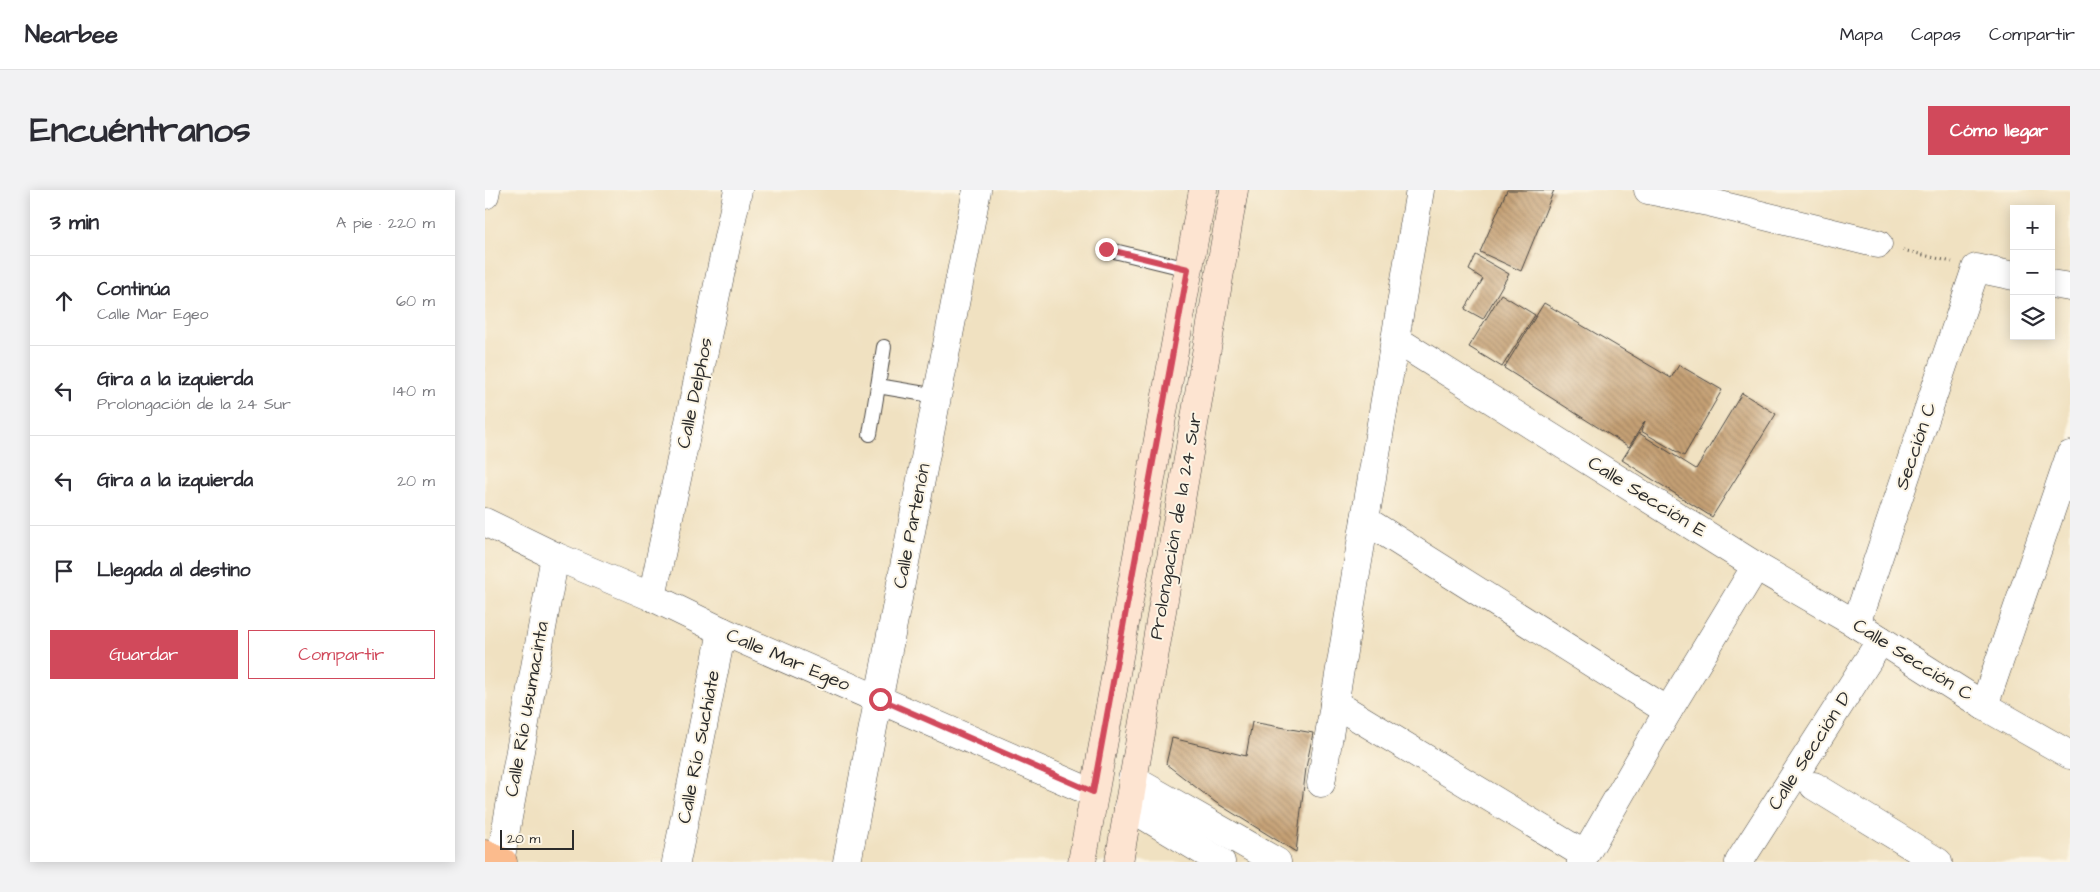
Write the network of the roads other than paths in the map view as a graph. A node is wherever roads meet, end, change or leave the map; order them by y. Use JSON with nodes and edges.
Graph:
{"nodes":[{"id":1,"x":486,"y":190,"type":"edge"},
{"id":2,"x":738,"y":190,"type":"edge"},
{"id":3,"x":977,"y":190,"type":"edge"},
{"id":4,"x":1203,"y":190,"type":"edge"},
{"id":5,"x":1234,"y":190,"type":"edge"},
{"id":6,"x":1420,"y":190,"type":"edge"},
{"id":7,"x":1648,"y":190,"type":"edge"},
{"id":8,"x":485,"y":195,"type":"edge"},
{"id":9,"x":1878,"y":244,"type":"road end"},
{"id":10,"x":1106,"y":249,"type":"dead end"},
{"id":11,"x":1188,"y":269,"type":"junction"},
{"id":12,"x":2010,"y":275,"type":"edge"},
{"id":13,"x":2055,"y":285,"type":"edge"},
{"id":14,"x":2070,"y":287,"type":"edge"},
{"id":15,"x":1395,"y":339,"type":"junction"},
{"id":16,"x":884,"y":347,"type":"dead end"},
{"id":17,"x":878,"y":386,"type":"junction"},
{"id":18,"x":937,"y":396,"type":"junction"},
{"id":19,"x":870,"y":434,"type":"dead end"},
{"id":20,"x":2070,"y":455,"type":"edge"},
{"id":21,"x":1365,"y":520,"type":"junction"},
{"id":22,"x":485,"y":522,"type":"edge"},
{"id":23,"x":555,"y":556,"type":"junction"},
{"id":24,"x":1756,"y":566,"type":"junction"},
{"id":25,"x":652,"y":597,"type":"junction"},
{"id":26,"x":1856,"y":624,"type":"junction"},
{"id":27,"x":721,"y":631,"type":"junction"},
{"id":28,"x":1881,"y":640,"type":"junction"},
{"id":29,"x":880,"y":699,"type":"junction"},
{"id":30,"x":1335,"y":703,"type":"junction"},
{"id":31,"x":1984,"y":706,"type":"junction"},
{"id":32,"x":1668,"y":711,"type":"junction"},
{"id":33,"x":2070,"y":755,"type":"edge"},
{"id":34,"x":1132,"y":779,"type":"junction"},
{"id":35,"x":1321,"y":783,"type":"dead end"},
{"id":36,"x":1814,"y":786,"type":"dead end"},
{"id":37,"x":1093,"y":792,"type":"junction"},
{"id":38,"x":1128,"y":806,"type":"junction"},
{"id":39,"x":1583,"y":858,"type":"edge"},
{"id":40,"x":497,"y":860,"type":"edge"},
{"id":41,"x":676,"y":862,"type":"edge"},
{"id":42,"x":847,"y":862,"type":"edge"},
{"id":43,"x":1082,"y":862,"type":"edge"},
{"id":44,"x":1119,"y":862,"type":"edge"},
{"id":45,"x":1221,"y":862,"type":"edge"},
{"id":46,"x":1277,"y":862,"type":"edge"},
{"id":47,"x":1739,"y":862,"type":"edge"},
{"id":48,"x":1938,"y":862,"type":"edge"}],
"edges":[{"from":1,"to":8,"type":"street"},
{"from":2,"to":25,"type":"street","name":"Calle Delphos"},
{"from":3,"to":18,"type":"street","name":"Calle Partenón"},
{"from":4,"to":11,"type":"main road","name":"Prolongación de la 24 Sur"},
{"from":5,"to":34,"type":"main road","name":"Prolongación de la 24 Sur"},
{"from":6,"to":15,"type":"street"},
{"from":7,"to":9,"type":"street"},
{"from":10,"to":11,"type":"lane"},
{"from":11,"to":37,"type":"main road","name":"Prolongación de la 24 Sur"},
{"from":12,"to":26,"type":"street","name":"Sección C"},
{"from":13,"to":14,"type":"street"},
{"from":15,"to":21,"type":"street"},
{"from":15,"to":24,"type":"street","name":"Calle Sección E"},
{"from":16,"to":17,"type":"lane"},
{"from":17,"to":18,"type":"lane"},
{"from":17,"to":19,"type":"lane"},
{"from":18,"to":29,"type":"street","name":"Calle Partenón"},
{"from":20,"to":31,"type":"street"},
{"from":21,"to":30,"type":"street"},
{"from":21,"to":32,"type":"street"},
{"from":22,"to":23,"type":"street","name":"Calle Mar Egeo"},
{"from":23,"to":25,"type":"street","name":"Calle Mar Egeo"},
{"from":23,"to":40,"type":"street","name":"Calle Río Usumacinta"},
{"from":24,"to":26,"type":"street","name":"Calle Sección C"},
{"from":24,"to":32,"type":"street"},
{"from":25,"to":27,"type":"street","name":"Calle Mar Egeo"},
{"from":26,"to":28,"type":"street","name":"Calle Sección C"},
{"from":27,"to":29,"type":"street","name":"Calle Mar Egeo"},
{"from":27,"to":41,"type":"street","name":"Calle Río Suchiate"},
{"from":28,"to":31,"type":"street","name":"Calle Sección C"},
{"from":28,"to":47,"type":"street","name":"Calle Sección D"},
{"from":29,"to":37,"type":"street","name":"Calle Mar Egeo"},
{"from":29,"to":42,"type":"street","name":"Calle Partenón"},
{"from":30,"to":35,"type":"street"},
{"from":30,"to":39,"type":"street"},
{"from":31,"to":33,"type":"street","name":"Calle Sección C"},
{"from":32,"to":39,"type":"street"},
{"from":34,"to":38,"type":"main road","name":"Prolongación de la 24 Sur"},
{"from":34,"to":46,"type":"street"},
{"from":36,"to":48,"type":"street","name":"Calle Sección D"},
{"from":37,"to":43,"type":"main road","name":"Prolongación de la 24 Sur"},
{"from":38,"to":44,"type":"main road","name":"Prolongación de la 24 Sur"},
{"from":38,"to":45,"type":"street"}]}
